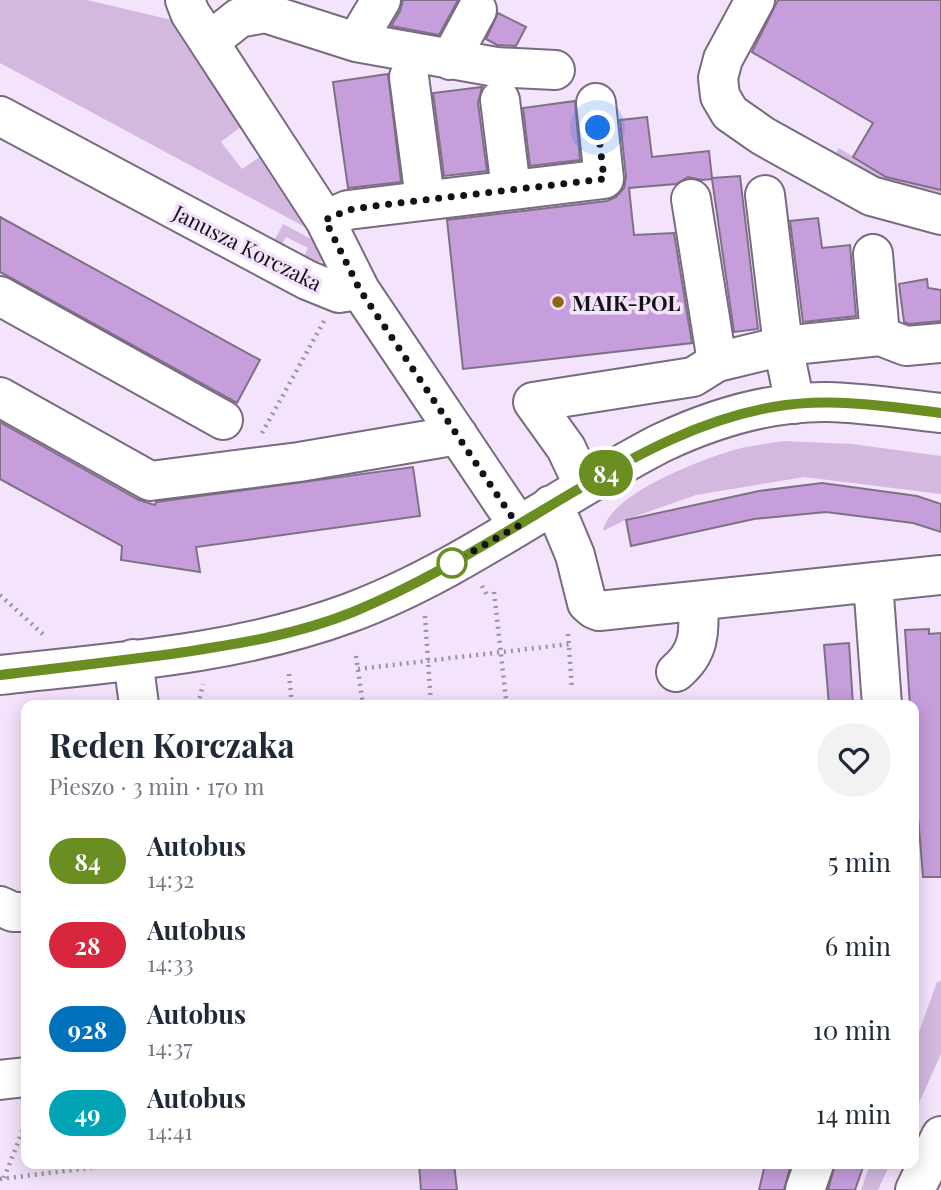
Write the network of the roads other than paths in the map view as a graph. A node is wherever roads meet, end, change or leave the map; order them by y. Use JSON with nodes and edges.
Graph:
{"nodes":[{"id":1,"x":185,"y":0,"type":"edge"},
{"id":2,"x":381,"y":0,"type":"edge"},
{"id":3,"x":755,"y":0,"type":"edge"},
{"id":4,"x":269,"y":7,"type":"edge"},
{"id":5,"x":477,"y":10,"type":"dead end"},
{"id":6,"x":210,"y":41,"type":"junction"},
{"id":7,"x":356,"y":42,"type":"junction"},
{"id":8,"x":450,"y":60,"type":"junction"},
{"id":9,"x":555,"y":70,"type":"dead end"},
{"id":10,"x":409,"y":77,"type":"dead end"},
{"id":11,"x":500,"y":100,"type":"dead end"},
{"id":12,"x":596,"y":103,"type":"dead end"},
{"id":13,"x":0,"y":116,"type":"edge"},
{"id":14,"x":511,"y":189,"type":"junction"},
{"id":15,"x":765,"y":195,"type":"dead end"},
{"id":16,"x":425,"y":199,"type":"junction"},
{"id":17,"x":691,"y":199,"type":"dead end"},
{"id":18,"x":941,"y":215,"type":"edge"},
{"id":19,"x":325,"y":220,"type":"junction"},
{"id":20,"x":873,"y":254,"type":"dead end"},
{"id":21,"x":360,"y":290,"type":"junction"},
{"id":22,"x":0,"y":296,"type":"edge"},
{"id":23,"x":880,"y":336,"type":"junction"},
{"id":24,"x":941,"y":342,"type":"edge"},
{"id":25,"x":783,"y":346,"type":"junction"},
{"id":26,"x":717,"y":362,"type":"junction"},
{"id":27,"x":0,"y":397,"type":"edge"},
{"id":28,"x":795,"y":404,"type":"junction"},
{"id":29,"x":941,"y":413,"type":"edge"},
{"id":30,"x":223,"y":420,"type":"dead end"},
{"id":31,"x":458,"y":435,"type":"junction"},
{"id":32,"x":584,"y":486,"type":"junction"},
{"id":33,"x":551,"y":505,"type":"junction"},
{"id":34,"x":518,"y":526,"type":"junction"},
{"id":35,"x":941,"y":575,"type":"edge"},
{"id":36,"x":873,"y":582,"type":"junction"},
{"id":37,"x":698,"y":600,"type":"junction"},
{"id":38,"x":133,"y":659,"type":"junction"},
{"id":39,"x":676,"y":672,"type":"dead end"},
{"id":40,"x":0,"y":675,"type":"edge"},
{"id":41,"x":138,"y":700,"type":"edge"},
{"id":42,"x":882,"y":700,"type":"edge"},
{"id":43,"x":0,"y":905,"type":"edge"},
{"id":44,"x":21,"y":912,"type":"edge"},
{"id":45,"x":21,"y":1078,"type":"edge"},
{"id":46,"x":0,"y":1080,"type":"edge"},
{"id":47,"x":941,"y":1136,"type":"edge"},
{"id":48,"x":812,"y":1169,"type":"edge"},
{"id":49,"x":805,"y":1190,"type":"edge"},
{"id":50,"x":915,"y":1190,"type":"edge"}],
"edges":[{"from":1,"to":6,"type":"street"},
{"from":2,"to":7,"type":"street"},
{"from":3,"to":18,"type":"street"},
{"from":4,"to":6,"type":"street"},
{"from":4,"to":7,"type":"street"},
{"from":5,"to":8,"type":"street"},
{"from":6,"to":19,"type":"street"},
{"from":7,"to":8,"type":"street"},
{"from":8,"to":9,"type":"street"},
{"from":10,"to":16,"type":"street"},
{"from":11,"to":14,"type":"street"},
{"from":12,"to":14,"type":"street"},
{"from":13,"to":21,"type":"street","name":"Janusza Korczaka"},
{"from":14,"to":16,"type":"street"},
{"from":15,"to":25,"type":"street"},
{"from":16,"to":19,"type":"street"},
{"from":17,"to":26,"type":"street"},
{"from":19,"to":21,"type":"street"},
{"from":20,"to":23,"type":"street"},
{"from":21,"to":31,"type":"street"},
{"from":22,"to":30,"type":"street"},
{"from":23,"to":24,"type":"street"},
{"from":23,"to":25,"type":"street"},
{"from":25,"to":26,"type":"street"},
{"from":25,"to":28,"type":"street"},
{"from":26,"to":32,"type":"street"},
{"from":27,"to":31,"type":"street"},
{"from":28,"to":29,"type":"street"},
{"from":28,"to":32,"type":"street"},
{"from":31,"to":34,"type":"street"},
{"from":32,"to":33,"type":"street"},
{"from":33,"to":34,"type":"street"},
{"from":33,"to":37,"type":"street"},
{"from":34,"to":38,"type":"street"},
{"from":35,"to":36,"type":"street"},
{"from":36,"to":37,"type":"street"},
{"from":36,"to":42,"type":"street"},
{"from":37,"to":39,"type":"street"},
{"from":38,"to":40,"type":"street"},
{"from":38,"to":41,"type":"street"},
{"from":43,"to":44,"type":"street"},
{"from":45,"to":46,"type":"street"},
{"from":47,"to":50,"type":"street"},
{"from":48,"to":49,"type":"street"}]}
